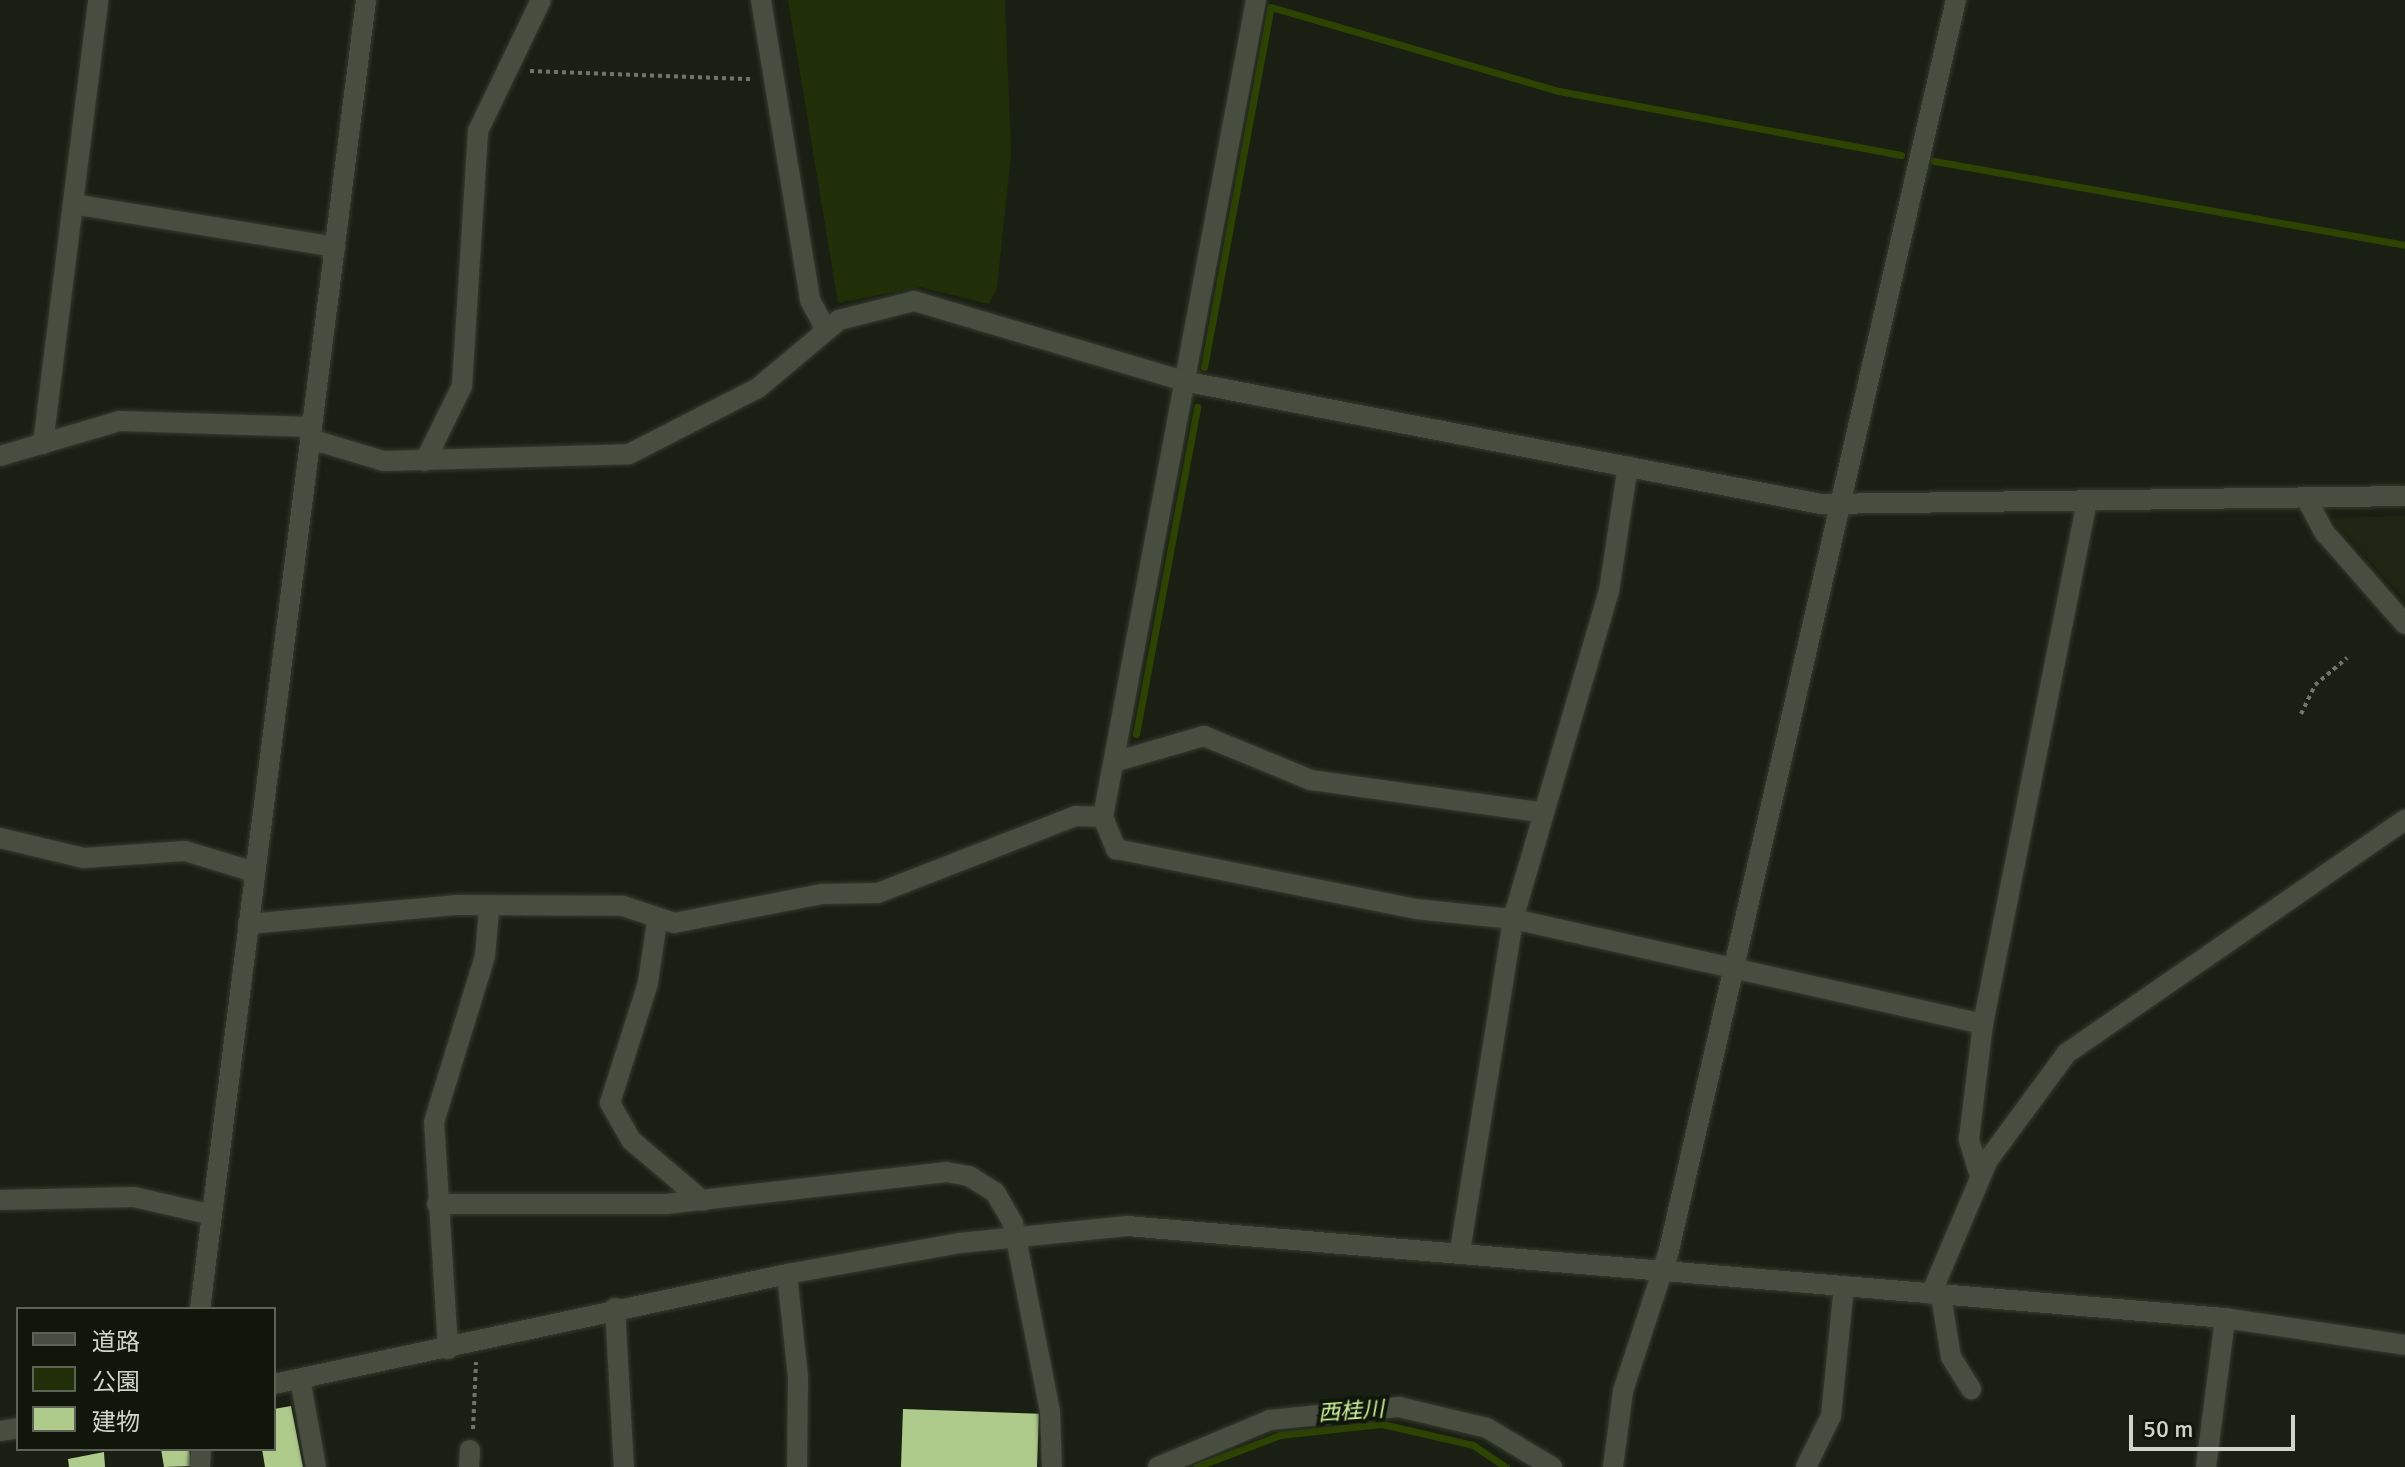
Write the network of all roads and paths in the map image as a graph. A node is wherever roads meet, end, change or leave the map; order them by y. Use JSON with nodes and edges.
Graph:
{"nodes":[{"id":1,"x":98,"y":0,"type":"edge"},
{"id":2,"x":366,"y":0,"type":"edge"},
{"id":3,"x":541,"y":0,"type":"edge"},
{"id":4,"x":761,"y":0,"type":"edge"},
{"id":5,"x":1256,"y":0,"type":"edge"},
{"id":6,"x":1956,"y":0,"type":"edge"},
{"id":7,"x":508,"y":67,"type":"junction"},
{"id":8,"x":779,"y":80,"type":"junction"},
{"id":9,"x":73,"y":204,"type":"junction"},
{"id":10,"x":335,"y":247,"type":"junction"},
{"id":11,"x":826,"y":330,"type":"junction"},
{"id":12,"x":1188,"y":382,"type":"junction"},
{"id":13,"x":311,"y":433,"type":"junction"},
{"id":14,"x":43,"y":444,"type":"junction"},
{"id":15,"x":0,"y":456,"type":"edge"},
{"id":16,"x":425,"y":461,"type":"junction"},
{"id":17,"x":1628,"y":466,"type":"junction"},
{"id":18,"x":2405,"y":496,"type":"edge"},
{"id":19,"x":2306,"y":498,"type":"junction"},
{"id":20,"x":2087,"y":501,"type":"junction"},
{"id":21,"x":1840,"y":504,"type":"junction"},
{"id":22,"x":2405,"y":624,"type":"edge"},
{"id":23,"x":2347,"y":658,"type":"dead end"},
{"id":24,"x":2301,"y":714,"type":"dead end"},
{"id":25,"x":1114,"y":762,"type":"junction"},
{"id":26,"x":1539,"y":812,"type":"junction"},
{"id":27,"x":1103,"y":817,"type":"junction"},
{"id":28,"x":2405,"y":820,"type":"edge"},
{"id":29,"x":0,"y":838,"type":"edge"},
{"id":30,"x":254,"y":872,"type":"junction"},
{"id":31,"x":489,"y":910,"type":"junction"},
{"id":32,"x":1513,"y":919,"type":"junction"},
{"id":33,"x":657,"y":921,"type":"junction"},
{"id":34,"x":248,"y":924,"type":"junction"},
{"id":35,"x":1733,"y":968,"type":"junction"},
{"id":36,"x":1983,"y":1024,"type":"junction"},
{"id":37,"x":1980,"y":1176,"type":"junction"},
{"id":38,"x":0,"y":1200,"type":"edge"},
{"id":39,"x":703,"y":1201,"type":"junction"},
{"id":40,"x":437,"y":1204,"type":"junction"},
{"id":41,"x":208,"y":1214,"type":"junction"},
{"id":42,"x":1013,"y":1237,"type":"junction"},
{"id":43,"x":1460,"y":1251,"type":"junction"},
{"id":44,"x":1661,"y":1271,"type":"junction"},
{"id":45,"x":787,"y":1274,"type":"junction"},
{"id":46,"x":1844,"y":1286,"type":"junction"},
{"id":47,"x":1936,"y":1295,"type":"junction"},
{"id":48,"x":200,"y":1307,"type":"edge"},
{"id":49,"x":615,"y":1308,"type":"junction"},
{"id":50,"x":2225,"y":1318,"type":"junction"},
{"id":51,"x":2405,"y":1345,"type":"edge"},
{"id":52,"x":448,"y":1349,"type":"junction"},
{"id":53,"x":476,"y":1360,"type":"dead end"},
{"id":54,"x":300,"y":1379,"type":"junction"},
{"id":55,"x":276,"y":1384,"type":"edge"},
{"id":56,"x":1971,"y":1389,"type":"dead end"},
{"id":57,"x":470,"y":1459,"type":"edge"},
{"id":58,"x":316,"y":1467,"type":"edge"},
{"id":59,"x":624,"y":1467,"type":"edge"},
{"id":60,"x":797,"y":1467,"type":"edge"},
{"id":61,"x":1052,"y":1467,"type":"edge"},
{"id":62,"x":1158,"y":1467,"type":"edge"},
{"id":63,"x":1552,"y":1467,"type":"edge"},
{"id":64,"x":1613,"y":1467,"type":"edge"},
{"id":65,"x":1806,"y":1467,"type":"edge"},
{"id":66,"x":2206,"y":1467,"type":"edge"}],
"edges":[{"from":1,"to":9,"type":"street"},
{"from":2,"to":10,"type":"street"},
{"from":3,"to":7,"type":"street"},
{"from":4,"to":8,"type":"street"},
{"from":5,"to":12,"type":"street"},
{"from":6,"to":21,"type":"street"},
{"from":7,"to":8,"type":"path"},
{"from":7,"to":16,"type":"street"},
{"from":8,"to":11,"type":"street"},
{"from":9,"to":10,"type":"street"},
{"from":9,"to":14,"type":"street"},
{"from":10,"to":13,"type":"street"},
{"from":11,"to":12,"type":"street"},
{"from":11,"to":16,"type":"street"},
{"from":12,"to":17,"type":"street"},
{"from":12,"to":25,"type":"street"},
{"from":13,"to":14,"type":"street"},
{"from":13,"to":16,"type":"street"},
{"from":13,"to":30,"type":"street"},
{"from":14,"to":15,"type":"street"},
{"from":17,"to":21,"type":"street"},
{"from":17,"to":26,"type":"street"},
{"from":18,"to":19,"type":"street"},
{"from":19,"to":20,"type":"street"},
{"from":19,"to":22,"type":"street"},
{"from":20,"to":21,"type":"street"},
{"from":20,"to":36,"type":"street"},
{"from":21,"to":35,"type":"street"},
{"from":23,"to":24,"type":"path"},
{"from":25,"to":26,"type":"street"},
{"from":25,"to":27,"type":"street"},
{"from":26,"to":32,"type":"street"},
{"from":27,"to":32,"type":"street"},
{"from":27,"to":33,"type":"street"},
{"from":28,"to":37,"type":"street"},
{"from":29,"to":30,"type":"street"},
{"from":30,"to":34,"type":"street"},
{"from":31,"to":33,"type":"street"},
{"from":31,"to":34,"type":"street"},
{"from":31,"to":40,"type":"street"},
{"from":32,"to":35,"type":"street"},
{"from":32,"to":43,"type":"street"},
{"from":33,"to":39,"type":"street"},
{"from":34,"to":41,"type":"street"},
{"from":35,"to":36,"type":"street"},
{"from":35,"to":44,"type":"street"},
{"from":36,"to":37,"type":"street"},
{"from":37,"to":47,"type":"street"},
{"from":38,"to":41,"type":"street"},
{"from":39,"to":40,"type":"street"},
{"from":39,"to":42,"type":"street"},
{"from":40,"to":52,"type":"street"},
{"from":41,"to":48,"type":"street"},
{"from":42,"to":43,"type":"street"},
{"from":42,"to":45,"type":"street"},
{"from":42,"to":61,"type":"street"},
{"from":43,"to":44,"type":"street"},
{"from":44,"to":46,"type":"street"},
{"from":44,"to":64,"type":"street"},
{"from":45,"to":49,"type":"street"},
{"from":45,"to":60,"type":"street"},
{"from":46,"to":47,"type":"street"},
{"from":46,"to":65,"type":"street"},
{"from":47,"to":50,"type":"street"},
{"from":47,"to":56,"type":"street"},
{"from":49,"to":52,"type":"street"},
{"from":49,"to":59,"type":"street"},
{"from":50,"to":51,"type":"street"},
{"from":50,"to":66,"type":"street"},
{"from":52,"to":54,"type":"street"},
{"from":53,"to":57,"type":"path"},
{"from":54,"to":55,"type":"street"},
{"from":54,"to":58,"type":"street"},
{"from":62,"to":63,"type":"street"}]}
